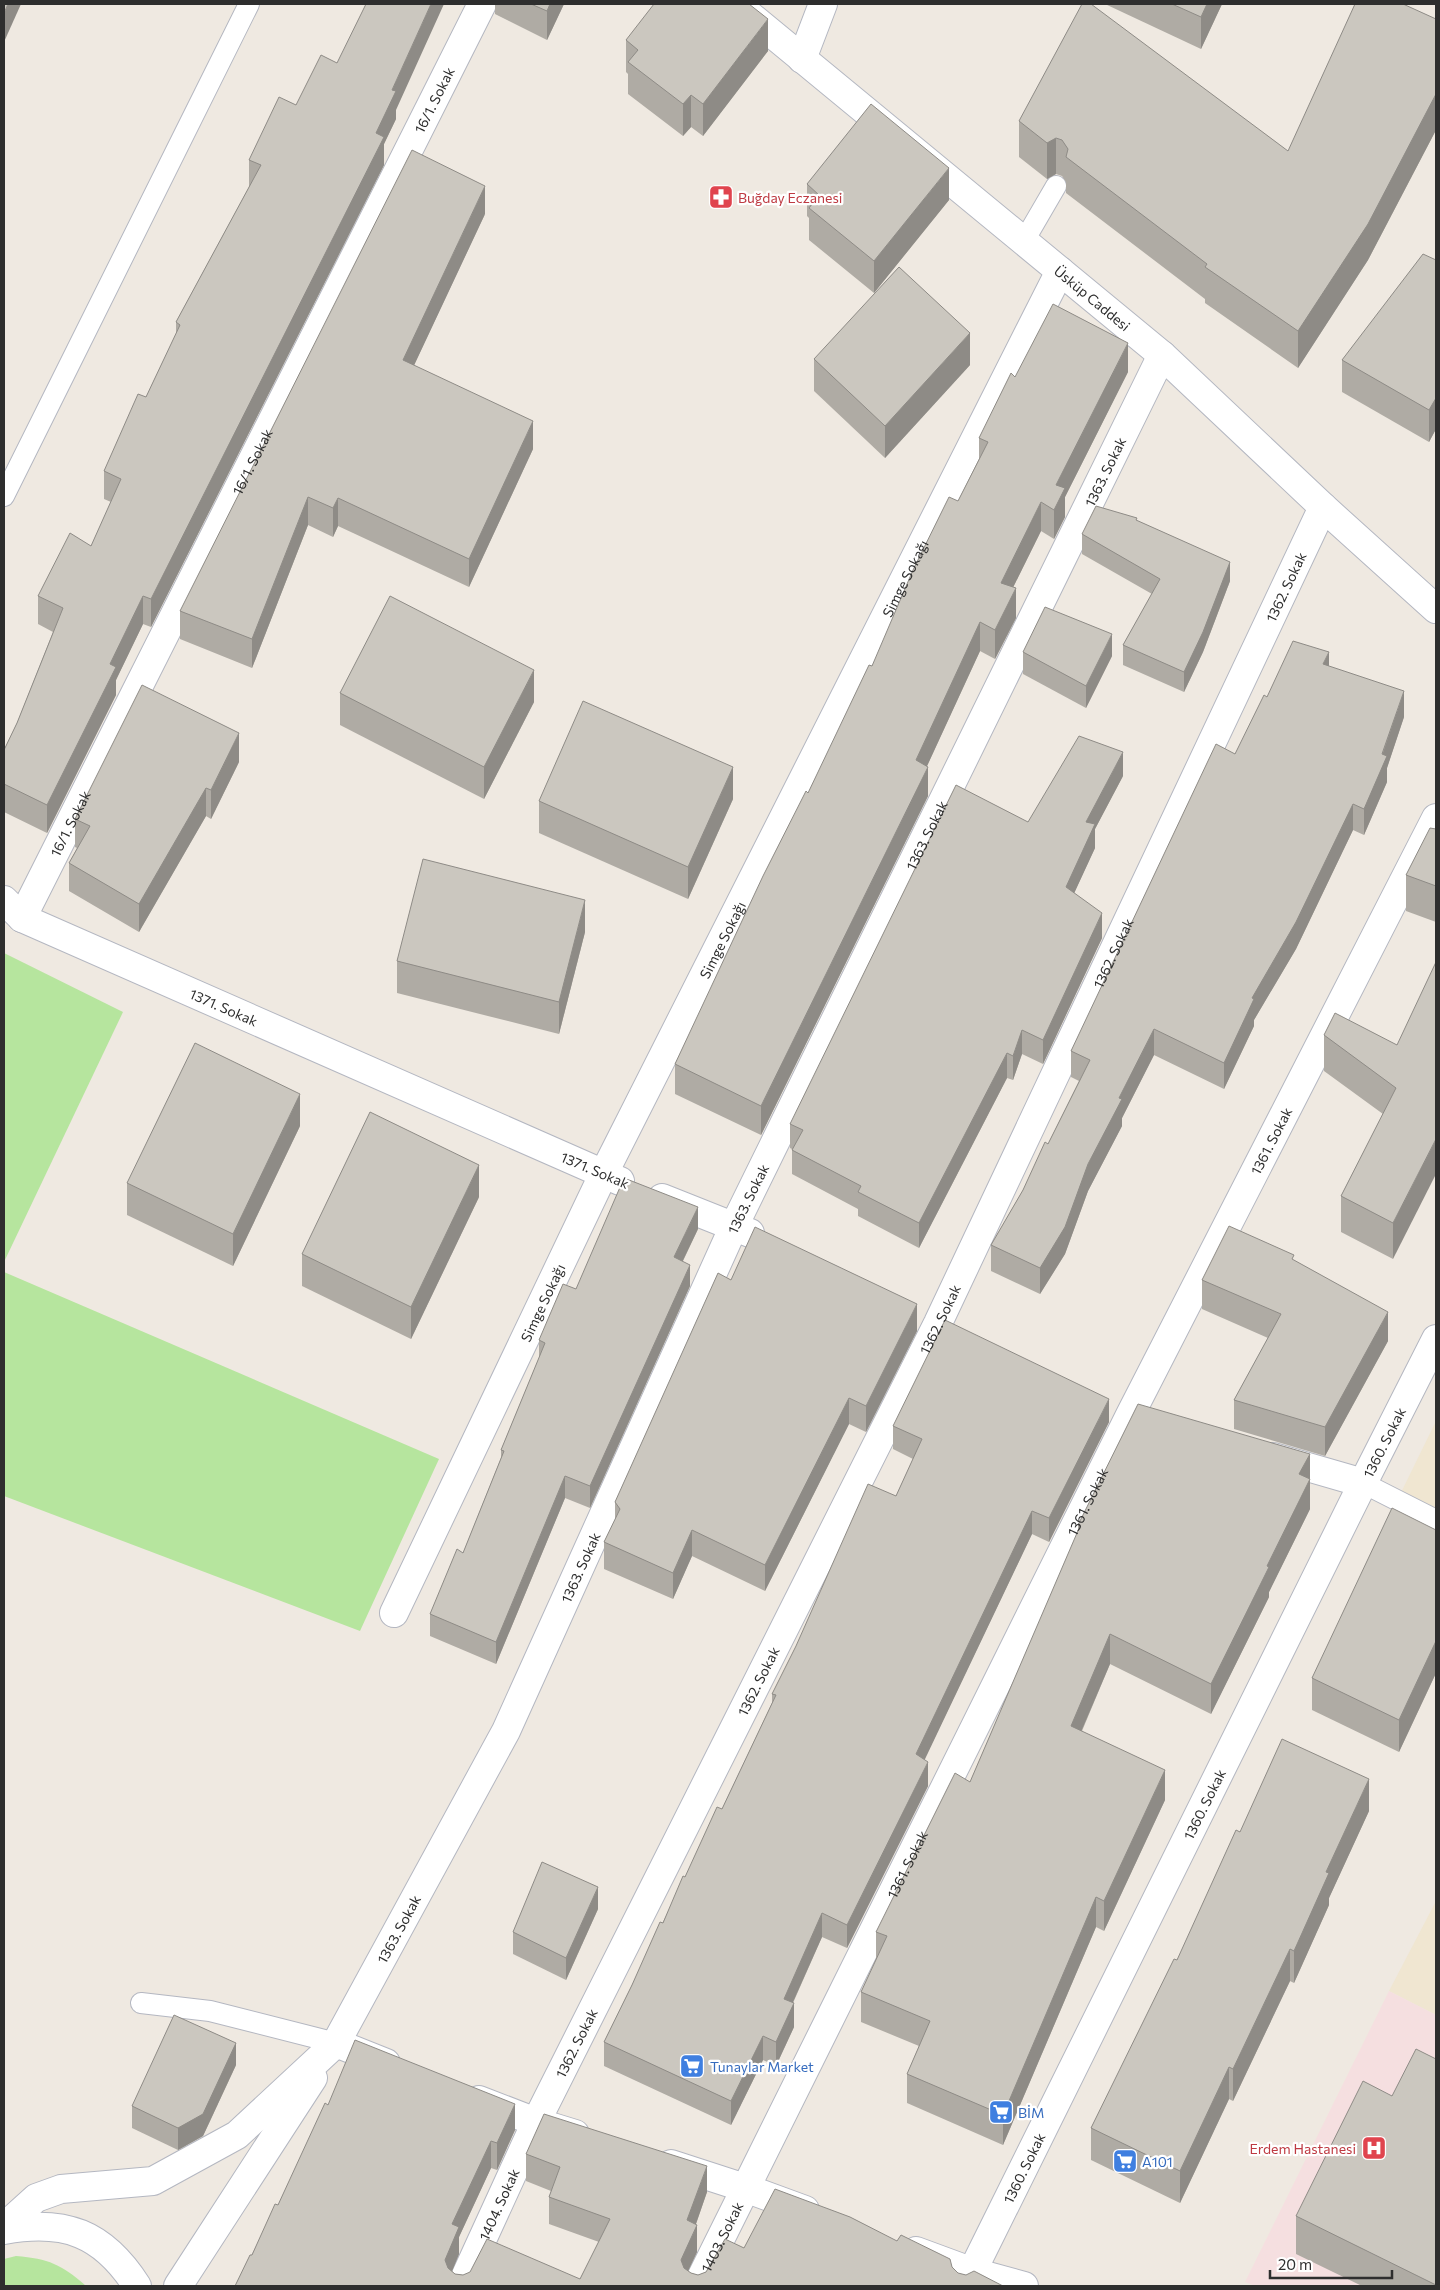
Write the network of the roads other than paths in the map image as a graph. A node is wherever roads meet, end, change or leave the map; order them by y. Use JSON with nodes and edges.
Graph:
{"nodes":[{"id":1,"x":248,"y":4,"type":"edge"},
{"id":2,"x":482,"y":4,"type":"edge"},
{"id":3,"x":736,"y":4,"type":"edge"},
{"id":4,"x":823,"y":4,"type":"edge"},
{"id":5,"x":802,"y":59,"type":"junction"},
{"id":6,"x":1056,"y":186,"type":"dead end"},
{"id":7,"x":1024,"y":241,"type":"junction"},
{"id":8,"x":1060,"y":271,"type":"junction"},
{"id":9,"x":1162,"y":355,"type":"junction"},
{"id":10,"x":4,"y":496,"type":"edge"},
{"id":11,"x":1323,"y":507,"type":"junction"},
{"id":12,"x":1435,"y":605,"type":"edge"},
{"id":13,"x":1436,"y":818,"type":"edge"},
{"id":14,"x":13,"y":909,"type":"edge"},
{"id":15,"x":603,"y":1175,"type":"junction"},
{"id":16,"x":734,"y":1226,"type":"junction"},
{"id":17,"x":770,"y":1243,"type":"edge"},
{"id":18,"x":929,"y":1319,"type":"junction"},
{"id":19,"x":964,"y":1335,"type":"edge"},
{"id":20,"x":1436,"y":1339,"type":"edge"},
{"id":21,"x":1104,"y":1402,"type":"edge"},
{"id":22,"x":1130,"y":1415,"type":"junction"},
{"id":23,"x":1158,"y":1423,"type":"edge"},
{"id":24,"x":1251,"y":1450,"type":"edge"},
{"id":25,"x":1363,"y":1483,"type":"junction"},
{"id":26,"x":1436,"y":1520,"type":"edge"},
{"id":27,"x":394,"y":1613,"type":"dead end"},
{"id":28,"x":141,"y":2003,"type":"dead end"},
{"id":29,"x":336,"y":2043,"type":"junction"},
{"id":30,"x":409,"y":2072,"type":"edge"},
{"id":31,"x":454,"y":2090,"type":"edge"},
{"id":32,"x":536,"y":2122,"type":"junction"},
{"id":33,"x":603,"y":2143,"type":"edge"},
{"id":34,"x":650,"y":2158,"type":"edge"},
{"id":35,"x":745,"y":2188,"type":"junction"},
{"id":36,"x":827,"y":2218,"type":"edge"},
{"id":37,"x":4,"y":2228,"type":"edge"},
{"id":38,"x":890,"y":2241,"type":"edge"},
{"id":39,"x":969,"y":2279,"type":"edge"},
{"id":40,"x":138,"y":2286,"type":"edge"},
{"id":41,"x":178,"y":2286,"type":"edge"},
{"id":42,"x":461,"y":2286,"type":"edge"},
{"id":43,"x":697,"y":2286,"type":"edge"},
{"id":44,"x":1024,"y":2286,"type":"edge"}],
"edges":[{"from":1,"to":10,"type":"lane"},
{"from":2,"to":14,"type":"street","name":"16/1. Sokak"},
{"from":3,"to":5,"type":"street","name":"Üsküp Caddesi"},
{"from":4,"to":5,"type":"street"},
{"from":5,"to":7,"type":"street","name":"Üsküp Caddesi"},
{"from":6,"to":7,"type":"lane"},
{"from":7,"to":8,"type":"street","name":"Üsküp Caddesi"},
{"from":8,"to":9,"type":"street","name":"Üsküp Caddesi"},
{"from":8,"to":15,"type":"street","name":"Simge Sokağı"},
{"from":9,"to":11,"type":"street","name":"Üsküp Caddesi"},
{"from":9,"to":16,"type":"street","name":"1363. Sokak"},
{"from":11,"to":12,"type":"street","name":"Üsküp Caddesi"},
{"from":11,"to":18,"type":"street","name":"1362. Sokak"},
{"from":13,"to":22,"type":"street","name":"1361. Sokak"},
{"from":14,"to":15,"type":"street","name":"1371. Sokak"},
{"from":15,"to":16,"type":"street","name":"1371. Sokak"},
{"from":15,"to":27,"type":"street","name":"Simge Sokağı"},
{"from":16,"to":17,"type":"street","name":"1371. Sokak"},
{"from":16,"to":29,"type":"street","name":"1363. Sokak"},
{"from":18,"to":19,"type":"street"},
{"from":18,"to":32,"type":"street","name":"1362. Sokak"},
{"from":20,"to":25,"type":"street","name":"1360. Sokak"},
{"from":21,"to":22,"type":"street"},
{"from":22,"to":23,"type":"street"},
{"from":22,"to":35,"type":"street","name":"1361. Sokak"},
{"from":24,"to":25,"type":"street"},
{"from":25,"to":26,"type":"lane"},
{"from":25,"to":39,"type":"street","name":"1360. Sokak"},
{"from":28,"to":29,"type":"lane"},
{"from":29,"to":30,"type":"street"},
{"from":29,"to":37,"type":"street"},
{"from":29,"to":41,"type":"street"},
{"from":31,"to":32,"type":"street"},
{"from":32,"to":33,"type":"street"},
{"from":32,"to":42,"type":"street","name":"1404. Sokak"},
{"from":34,"to":35,"type":"street"},
{"from":35,"to":36,"type":"street"},
{"from":35,"to":43,"type":"street","name":"1403. Sokak"},
{"from":37,"to":40,"type":"street"},
{"from":38,"to":39,"type":"street"},
{"from":39,"to":44,"type":"street"}]}
